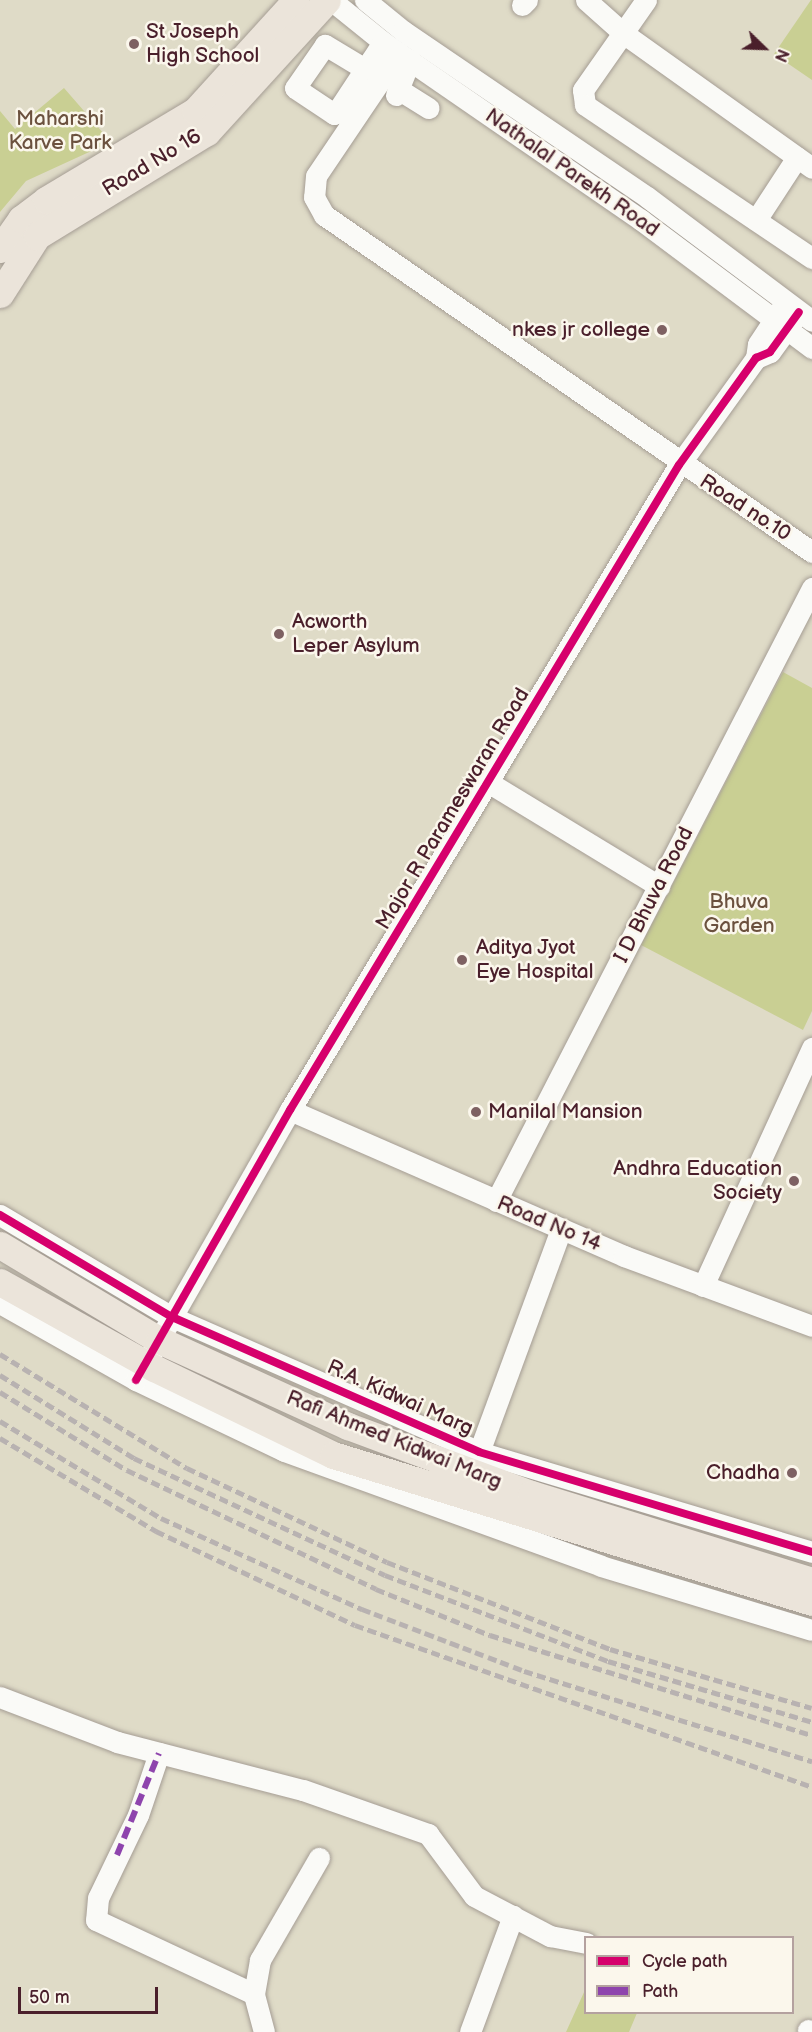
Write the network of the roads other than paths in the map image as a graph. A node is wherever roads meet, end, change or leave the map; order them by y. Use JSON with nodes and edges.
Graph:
{"nodes":[{"id":1,"x":296,"y":0,"type":"edge"},
{"id":2,"x":329,"y":0,"type":"edge"},
{"id":3,"x":365,"y":0,"type":"edge"},
{"id":4,"x":586,"y":0,"type":"edge"},
{"id":5,"x":646,"y":0,"type":"edge"},
{"id":6,"x":623,"y":33,"type":"junction"},
{"id":7,"x":397,"y":51,"type":"junction"},
{"id":8,"x":365,"y":69,"type":"dead end"},
{"id":9,"x":444,"y":84,"type":"junction"},
{"id":10,"x":576,"y":149,"type":"junction"},
{"id":11,"x":805,"y":163,"type":"edge"},
{"id":12,"x":563,"y":166,"type":"junction"},
{"id":13,"x":756,"y":220,"type":"junction"},
{"id":14,"x":0,"y":249,"type":"edge"},
{"id":15,"x":812,"y":258,"type":"edge"},
{"id":16,"x":0,"y":294,"type":"edge"},
{"id":17,"x":799,"y":312,"type":"edge"},
{"id":18,"x":779,"y":325,"type":"junction"},
{"id":19,"x":812,"y":348,"type":"edge"},
{"id":20,"x":679,"y":465,"type":"junction"},
{"id":21,"x":812,"y":552,"type":"edge"},
{"id":22,"x":812,"y":588,"type":"edge"},
{"id":23,"x":491,"y":784,"type":"junction"},
{"id":24,"x":659,"y":886,"type":"junction"},
{"id":25,"x":812,"y":1048,"type":"edge"},
{"id":26,"x":290,"y":1110,"type":"junction"},
{"id":27,"x":496,"y":1201,"type":"junction"},
{"id":28,"x":0,"y":1215,"type":"edge"},
{"id":29,"x":561,"y":1229,"type":"junction"},
{"id":30,"x":0,"y":1245,"type":"edge"},
{"id":31,"x":0,"y":1282,"type":"edge"},
{"id":32,"x":703,"y":1287,"type":"junction"},
{"id":33,"x":0,"y":1303,"type":"edge"},
{"id":34,"x":172,"y":1317,"type":"junction"},
{"id":35,"x":812,"y":1326,"type":"edge"},
{"id":36,"x":159,"y":1340,"type":"junction"},
{"id":37,"x":141,"y":1372,"type":"junction"},
{"id":38,"x":478,"y":1452,"type":"junction"},
{"id":39,"x":812,"y":1552,"type":"edge"},
{"id":40,"x":812,"y":1581,"type":"edge"},
{"id":41,"x":812,"y":1602,"type":"edge"},
{"id":42,"x":812,"y":1630,"type":"edge"},
{"id":43,"x":0,"y":1697,"type":"edge"},
{"id":44,"x":159,"y":1752,"type":"junction"},
{"id":45,"x":319,"y":1858,"type":"dead end"},
{"id":46,"x":513,"y":1917,"type":"junction"},
{"id":47,"x":584,"y":1943,"type":"edge"},
{"id":48,"x":254,"y":1994,"type":"junction"},
{"id":49,"x":264,"y":2032,"type":"edge"},
{"id":50,"x":470,"y":2032,"type":"edge"}],
"edges":[{"from":1,"to":14,"type":"main road","name":"Road No 16"},
{"from":2,"to":7,"type":"street","name":"Nathalal Parekh Road"},
{"from":2,"to":16,"type":"main road","name":"Road No 16"},
{"from":3,"to":10,"type":"street","name":"Nathalal Parekh Road"},
{"from":4,"to":6,"type":"street"},
{"from":5,"to":6,"type":"street"},
{"from":6,"to":11,"type":"street"},
{"from":6,"to":13,"type":"street"},
{"from":7,"to":8,"type":"street"},
{"from":7,"to":9,"type":"street","name":"Nathalal Parekh Road"},
{"from":7,"to":9,"type":"street"},
{"from":7,"to":20,"type":"street","name":"Road no.10"},
{"from":9,"to":12,"type":"street","name":"Nathalal Parekh Road"},
{"from":10,"to":12,"type":"street"},
{"from":10,"to":17,"type":"street","name":"Nathalal Parekh Road"},
{"from":11,"to":13,"type":"street"},
{"from":12,"to":18,"type":"street","name":"Nathalal Parekh Road"},
{"from":13,"to":15,"type":"street"},
{"from":17,"to":18,"type":"street","name":"Major R Parameswaran Road"},
{"from":18,"to":19,"type":"street","name":"Nathalal Parekh Road"},
{"from":18,"to":20,"type":"street","name":"Major R Parameswaran Road"},
{"from":20,"to":21,"type":"street","name":"Road no.10"},
{"from":20,"to":23,"type":"street","name":"Major R Parameswaran Road"},
{"from":22,"to":24,"type":"street","name":"I D Bhuva Road"},
{"from":23,"to":24,"type":"street"},
{"from":23,"to":26,"type":"street","name":"Major R Parameswaran Road"},
{"from":24,"to":27,"type":"street","name":"I D Bhuva Road"},
{"from":25,"to":32,"type":"street"},
{"from":26,"to":27,"type":"street","name":"Road No 14"},
{"from":26,"to":34,"type":"street","name":"Major R Parameswaran Road"},
{"from":27,"to":29,"type":"street","name":"Road No 14"},
{"from":28,"to":34,"type":"street","name":"R.A. Kidwai Marg"},
{"from":29,"to":32,"type":"street","name":"Road No 14"},
{"from":29,"to":38,"type":"street"},
{"from":30,"to":36,"type":"main road","name":"Rafi Ahmed Kidwai Marg"},
{"from":31,"to":37,"type":"main road"},
{"from":32,"to":35,"type":"street","name":"Road No 14"},
{"from":33,"to":37,"type":"street"},
{"from":34,"to":36,"type":"street","name":"Major R Parameswaran Road"},
{"from":34,"to":38,"type":"street","name":"R.A. Kidwai Marg"},
{"from":36,"to":37,"type":"street","name":"Major R Parameswaran Road"},
{"from":36,"to":40,"type":"main road","name":"Rafi Ahmed Kidwai Marg"},
{"from":37,"to":41,"type":"main road"},
{"from":37,"to":42,"type":"street"},
{"from":38,"to":39,"type":"street","name":"R.A. Kidwai Marg"},
{"from":43,"to":44,"type":"street"},
{"from":44,"to":46,"type":"street"},
{"from":44,"to":48,"type":"street"},
{"from":45,"to":48,"type":"street"},
{"from":46,"to":47,"type":"street"},
{"from":46,"to":50,"type":"street"},
{"from":48,"to":49,"type":"street"}]}
